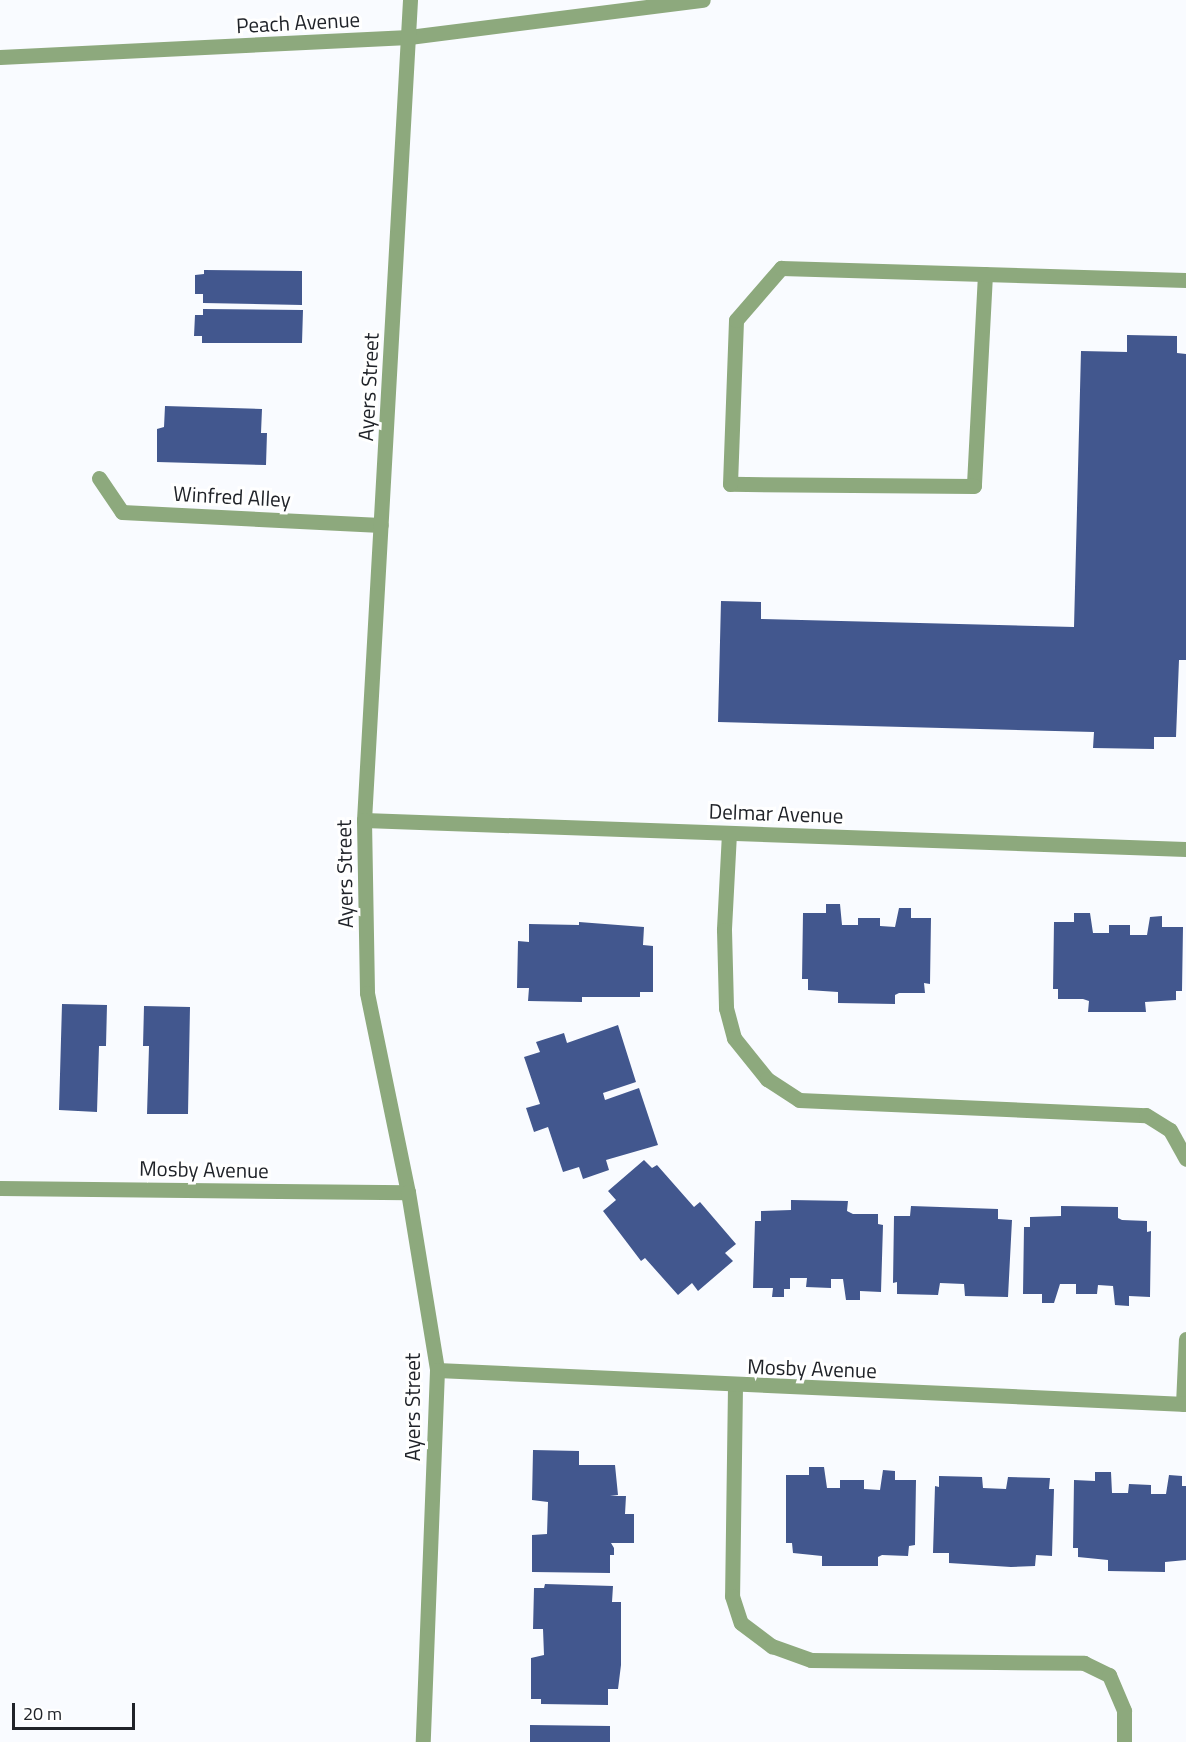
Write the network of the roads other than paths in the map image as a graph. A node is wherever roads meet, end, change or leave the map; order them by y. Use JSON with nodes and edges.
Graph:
{"nodes":[{"id":1,"x":410,"y":0,"type":"edge"},
{"id":2,"x":703,"y":0,"type":"edge"},
{"id":3,"x":409,"y":37,"type":"junction"},
{"id":4,"x":0,"y":57,"type":"edge"},
{"id":5,"x":985,"y":274,"type":"junction"},
{"id":6,"x":1186,"y":280,"type":"edge"},
{"id":7,"x":99,"y":478,"type":"dead end"},
{"id":8,"x":381,"y":525,"type":"junction"},
{"id":9,"x":364,"y":820,"type":"junction"},
{"id":10,"x":729,"y":833,"type":"junction"},
{"id":11,"x":1186,"y":849,"type":"edge"},
{"id":12,"x":1186,"y":1159,"type":"edge"},
{"id":13,"x":0,"y":1188,"type":"edge"},
{"id":14,"x":408,"y":1192,"type":"junction"},
{"id":15,"x":1186,"y":1340,"type":"edge"},
{"id":16,"x":437,"y":1370,"type":"junction"},
{"id":17,"x":735,"y":1386,"type":"junction"},
{"id":18,"x":1184,"y":1404,"type":"edge"},
{"id":19,"x":423,"y":1742,"type":"edge"},
{"id":20,"x":1124,"y":1742,"type":"edge"}],
"edges":[{"from":1,"to":3,"type":"street","name":"Ayers Street"},
{"from":2,"to":3,"type":"street","name":"Peach Avenue"},
{"from":3,"to":4,"type":"street","name":"Peach Avenue"},
{"from":3,"to":8,"type":"street","name":"Ayers Street"},
{"from":5,"to":5,"type":"street"},
{"from":5,"to":6,"type":"street"},
{"from":7,"to":8,"type":"street","name":"Winfred Alley"},
{"from":8,"to":9,"type":"street","name":"Ayers Street"},
{"from":9,"to":10,"type":"street","name":"Delmar Avenue"},
{"from":9,"to":14,"type":"street","name":"Ayers Street"},
{"from":10,"to":11,"type":"street","name":"Delmar Avenue"},
{"from":10,"to":12,"type":"street"},
{"from":13,"to":14,"type":"street","name":"Mosby Avenue"},
{"from":14,"to":16,"type":"street","name":"Ayers Street"},
{"from":15,"to":18,"type":"street"},
{"from":16,"to":17,"type":"street","name":"Mosby Avenue"},
{"from":16,"to":19,"type":"street","name":"Ayers Street"},
{"from":17,"to":18,"type":"street","name":"Mosby Avenue"},
{"from":17,"to":20,"type":"street"}]}
